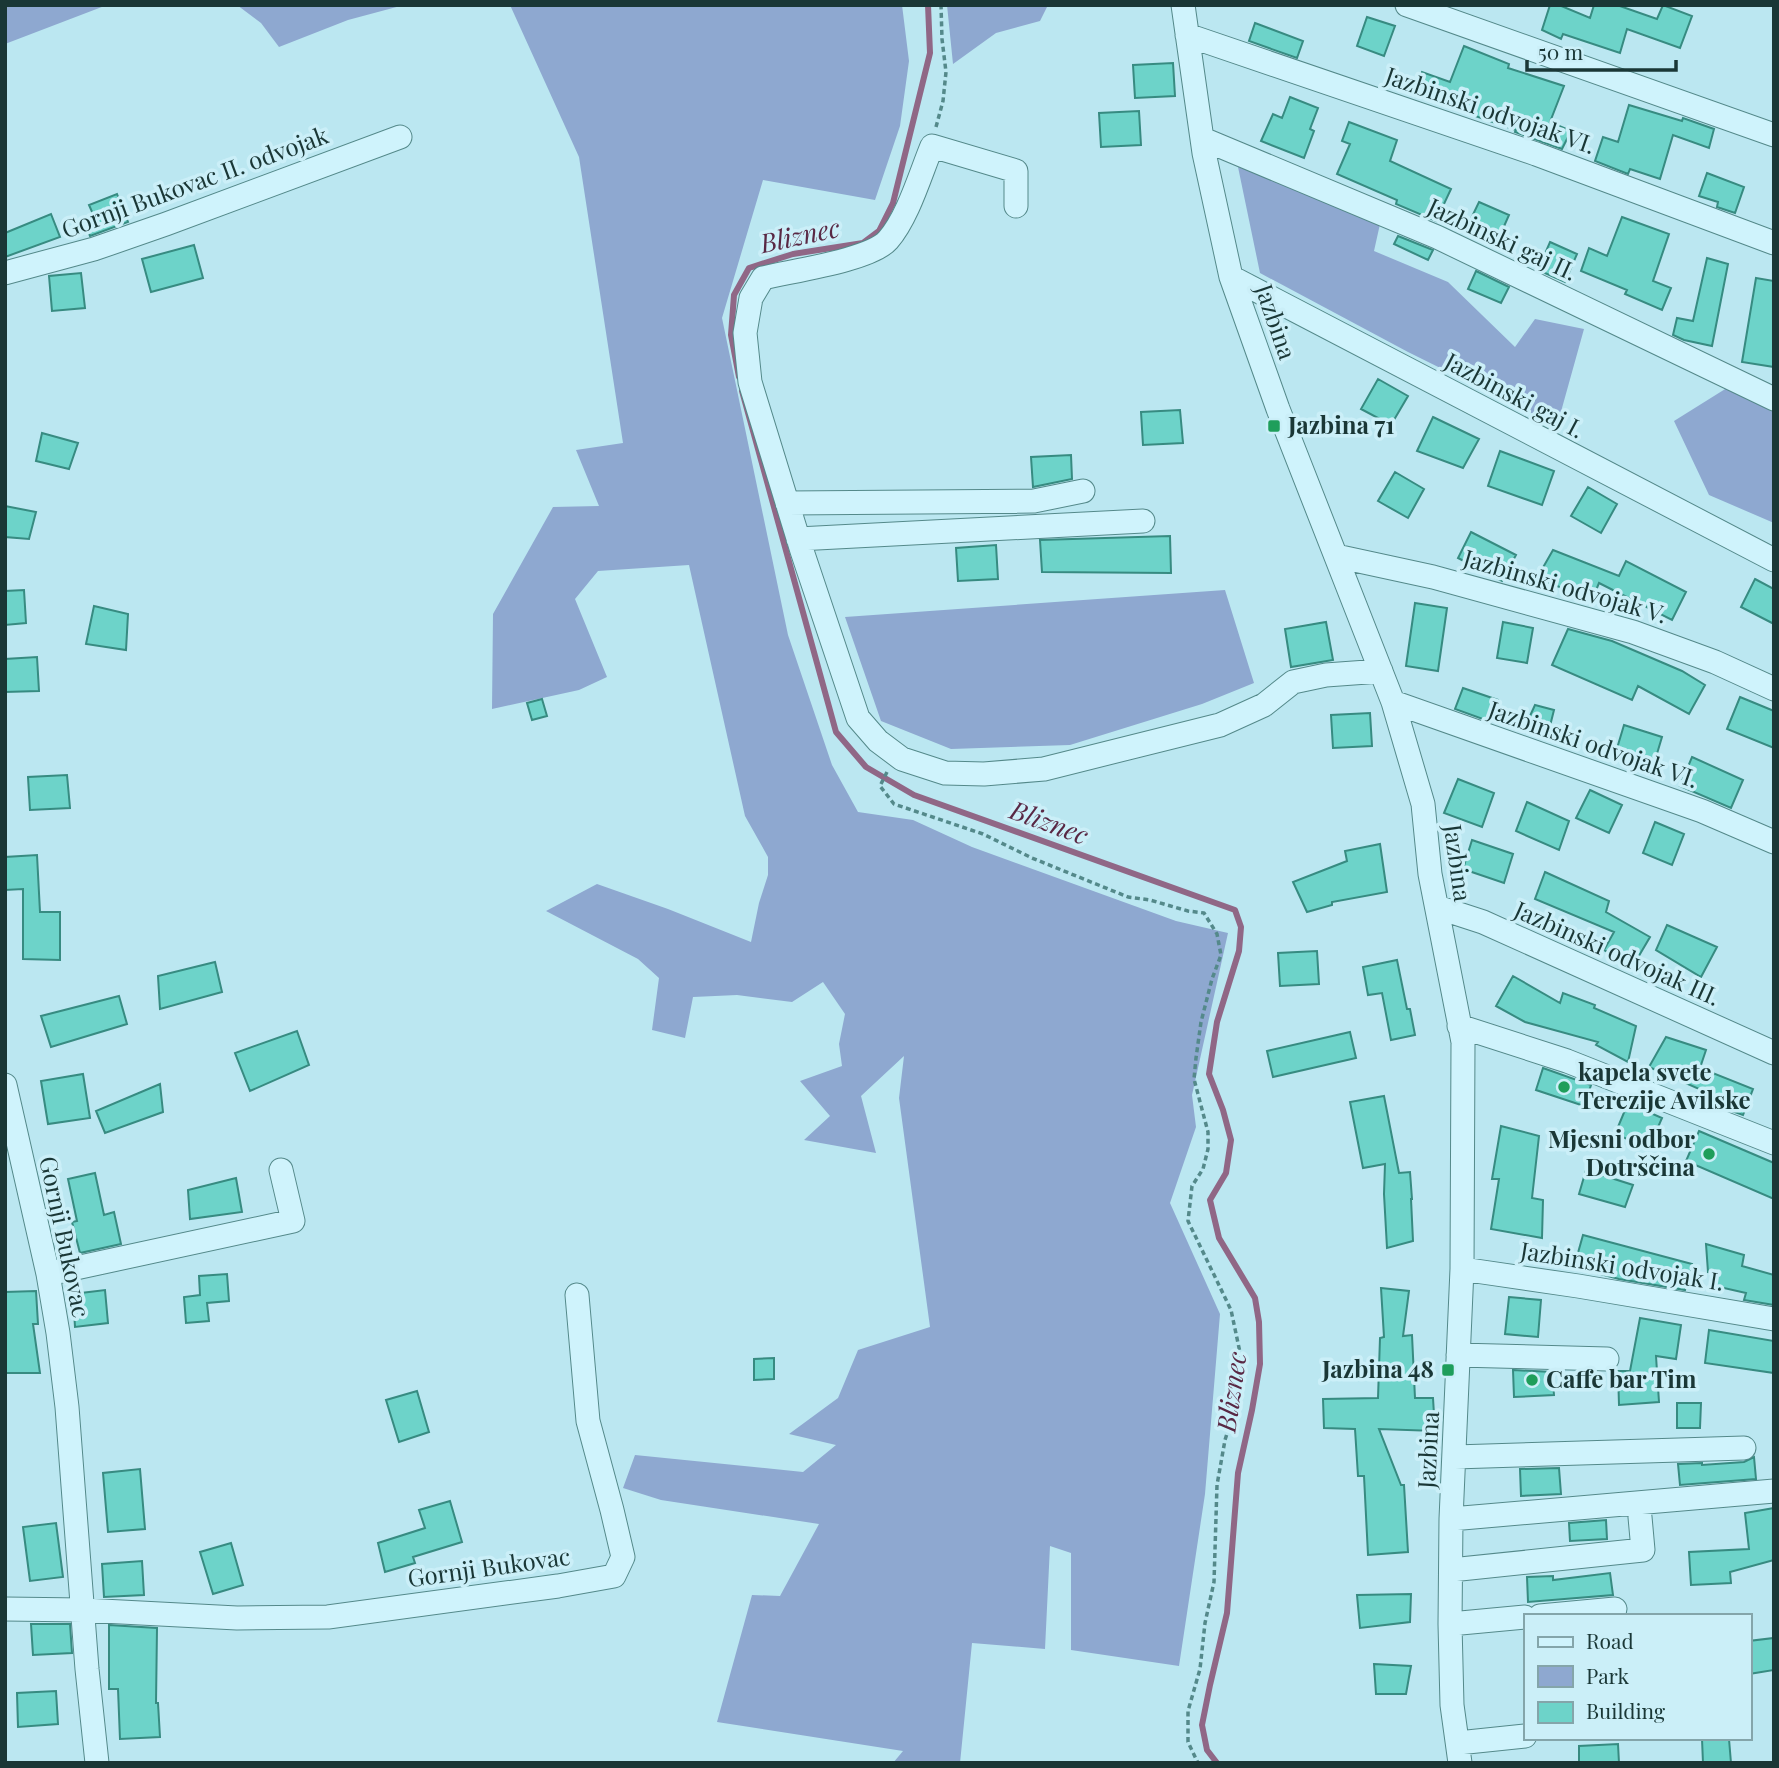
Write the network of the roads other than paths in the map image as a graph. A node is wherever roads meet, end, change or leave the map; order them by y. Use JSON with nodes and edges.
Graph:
{"nodes":[{"id":1,"x":1183,"y":5,"type":"edge"},
{"id":2,"x":1408,"y":5,"type":"edge"},
{"id":3,"x":1187,"y":34,"type":"junction"},
{"id":4,"x":1774,"y":135,"type":"edge"},
{"id":5,"x":400,"y":137,"type":"dead end"},
{"id":6,"x":1203,"y":139,"type":"junction"},
{"id":7,"x":1016,"y":206,"type":"dead end"},
{"id":8,"x":1774,"y":243,"type":"edge"},
{"id":9,"x":5,"y":273,"type":"edge"},
{"id":10,"x":1231,"y":277,"type":"junction"},
{"id":11,"x":1774,"y":399,"type":"edge"},
{"id":12,"x":1083,"y":491,"type":"dead end"},
{"id":13,"x":787,"y":503,"type":"junction"},
{"id":14,"x":1143,"y":521,"type":"dead end"},
{"id":15,"x":798,"y":539,"type":"junction"},
{"id":16,"x":1336,"y":556,"type":"junction"},
{"id":17,"x":1774,"y":560,"type":"edge"},
{"id":18,"x":1381,"y":671,"type":"junction"},
{"id":19,"x":1774,"y":689,"type":"edge"},
{"id":20,"x":1394,"y":702,"type":"junction"},
{"id":21,"x":1774,"y":842,"type":"edge"},
{"id":22,"x":1437,"y":907,"type":"junction"},
{"id":23,"x":1459,"y":1026,"type":"junction"},
{"id":24,"x":1774,"y":1053,"type":"edge"},
{"id":25,"x":5,"y":1085,"type":"edge"},
{"id":26,"x":1774,"y":1143,"type":"edge"},
{"id":27,"x":281,"y":1170,"type":"dead end"},
{"id":28,"x":1462,"y":1269,"type":"junction"},
{"id":29,"x":48,"y":1273,"type":"junction"},
{"id":30,"x":577,"y":1295,"type":"dead end"},
{"id":31,"x":1774,"y":1319,"type":"edge"},
{"id":32,"x":1458,"y":1355,"type":"junction"},
{"id":33,"x":1607,"y":1359,"type":"dead end"},
{"id":34,"x":1744,"y":1448,"type":"dead end"},
{"id":35,"x":1455,"y":1457,"type":"junction"},
{"id":36,"x":1774,"y":1491,"type":"edge"},
{"id":37,"x":1640,"y":1517,"type":"dead end"},
{"id":38,"x":1451,"y":1519,"type":"junction"},
{"id":39,"x":1451,"y":1570,"type":"junction"},
{"id":40,"x":5,"y":1609,"type":"edge"},
{"id":41,"x":83,"y":1609,"type":"junction"},
{"id":42,"x":1615,"y":1609,"type":"dead end"},
{"id":43,"x":1561,"y":1614,"type":"edge"},
{"id":44,"x":1524,"y":1617,"type":"edge"},
{"id":45,"x":1450,"y":1624,"type":"junction"},
{"id":46,"x":1524,"y":1736,"type":"edge"},
{"id":47,"x":1459,"y":1753,"type":"edge"},
{"id":48,"x":97,"y":1763,"type":"edge"}],
"edges":[{"from":1,"to":3,"type":"street","name":"Jazbina"},
{"from":2,"to":4,"type":"street"},
{"from":3,"to":6,"type":"street","name":"Jazbina"},
{"from":3,"to":8,"type":"street","name":"Jazbinski odvojak VI."},
{"from":5,"to":9,"type":"street","name":"Gornji Bukovac II. odvojak"},
{"from":6,"to":10,"type":"street","name":"Jazbina"},
{"from":6,"to":11,"type":"street","name":"Jazbinski gaj II."},
{"from":7,"to":13,"type":"street"},
{"from":10,"to":16,"type":"street","name":"Jazbina"},
{"from":10,"to":17,"type":"street","name":"Jazbinski gaj I."},
{"from":12,"to":13,"type":"street"},
{"from":13,"to":15,"type":"street"},
{"from":14,"to":15,"type":"street"},
{"from":15,"to":18,"type":"street"},
{"from":16,"to":18,"type":"street","name":"Jazbina"},
{"from":16,"to":19,"type":"street","name":"Jazbinski odvojak V."},
{"from":18,"to":20,"type":"street","name":"Jazbina"},
{"from":20,"to":21,"type":"street","name":"Jazbinski odvojak VI."},
{"from":20,"to":22,"type":"street","name":"Jazbina"},
{"from":22,"to":23,"type":"street","name":"Jazbina"},
{"from":22,"to":24,"type":"street","name":"Jazbinski odvojak III."},
{"from":23,"to":26,"type":"street"},
{"from":23,"to":28,"type":"street","name":"Jazbina"},
{"from":25,"to":29,"type":"street","name":"Gornji Bukovac"},
{"from":27,"to":29,"type":"street"},
{"from":28,"to":31,"type":"street","name":"Jazbinski odvojak I."},
{"from":28,"to":32,"type":"street","name":"Jazbina"},
{"from":29,"to":41,"type":"street","name":"Gornji Bukovac"},
{"from":30,"to":41,"type":"street","name":"Gornji Bukovac"},
{"from":32,"to":33,"type":"street"},
{"from":32,"to":35,"type":"street","name":"Jazbina"},
{"from":34,"to":35,"type":"street"},
{"from":35,"to":38,"type":"street","name":"Jazbina"},
{"from":36,"to":38,"type":"street"},
{"from":37,"to":39,"type":"street"},
{"from":38,"to":39,"type":"street","name":"Jazbina"},
{"from":39,"to":45,"type":"street","name":"Jazbina"},
{"from":40,"to":41,"type":"street"},
{"from":41,"to":48,"type":"street","name":"Gornji Bukovac"},
{"from":42,"to":43,"type":"street"},
{"from":44,"to":45,"type":"street"},
{"from":45,"to":47,"type":"street","name":"Jazbina"},
{"from":46,"to":47,"type":"street"}]}
